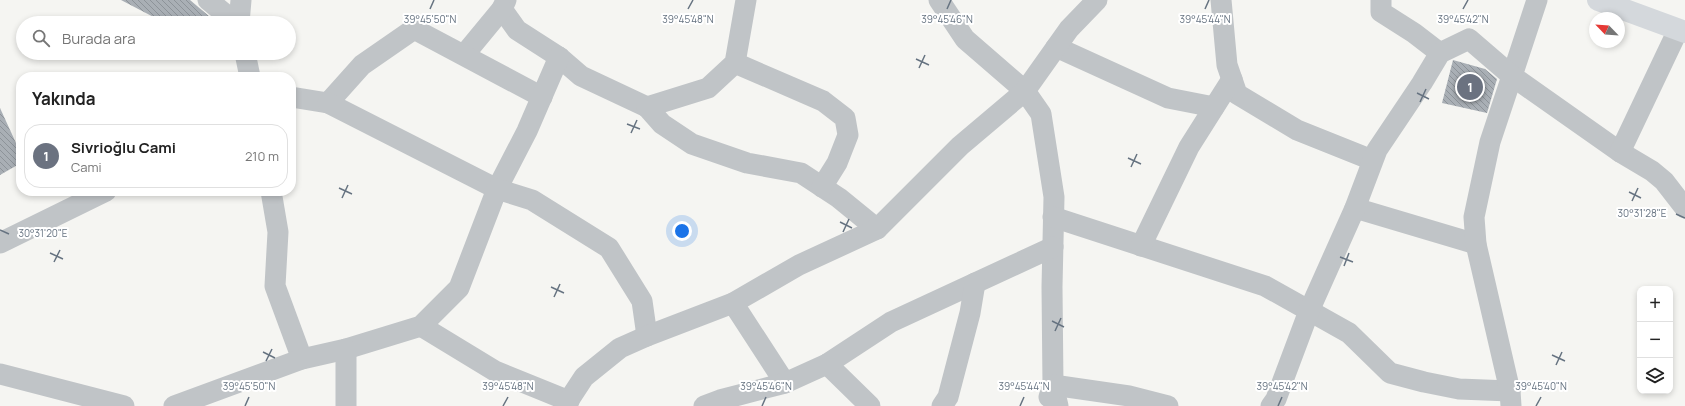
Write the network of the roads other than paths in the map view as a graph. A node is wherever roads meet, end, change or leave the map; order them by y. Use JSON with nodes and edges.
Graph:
{"nodes":[{"id":1,"x":208,"y":0,"type":"edge"},
{"id":2,"x":241,"y":0,"type":"edge"},
{"id":3,"x":746,"y":0,"type":"edge"},
{"id":4,"x":938,"y":0,"type":"edge"},
{"id":5,"x":1097,"y":0,"type":"edge"},
{"id":6,"x":1221,"y":0,"type":"edge"},
{"id":7,"x":1381,"y":0,"type":"edge"},
{"id":8,"x":1538,"y":0,"type":"edge"},
{"id":9,"x":1598,"y":0,"type":"edge"},
{"id":10,"x":504,"y":4,"type":"edge"},
{"id":11,"x":229,"y":16,"type":"edge"},
{"id":12,"x":239,"y":16,"type":"edge"},
{"id":13,"x":1682,"y":31,"type":"edge"},
{"id":14,"x":1056,"y":47,"type":"junction"},
{"id":15,"x":1440,"y":53,"type":"junction"},
{"id":16,"x":464,"y":55,"type":"junction"},
{"id":17,"x":559,"y":57,"type":"junction"},
{"id":18,"x":246,"y":60,"type":"edge"},
{"id":19,"x":735,"y":63,"type":"junction"},
{"id":20,"x":249,"y":72,"type":"edge"},
{"id":21,"x":1512,"y":76,"type":"junction"},
{"id":22,"x":1232,"y":79,"type":"junction"},
{"id":23,"x":1025,"y":91,"type":"junction"},
{"id":24,"x":542,"y":97,"type":"junction"},
{"id":25,"x":296,"y":98,"type":"edge"},
{"id":26,"x":328,"y":103,"type":"junction"},
{"id":27,"x":647,"y":107,"type":"junction"},
{"id":28,"x":1214,"y":107,"type":"junction"},
{"id":29,"x":1620,"y":152,"type":"junction"},
{"id":30,"x":1372,"y":160,"type":"junction"},
{"id":31,"x":822,"y":187,"type":"junction"},
{"id":32,"x":497,"y":189,"type":"junction"},
{"id":33,"x":96,"y":196,"type":"edge"},
{"id":34,"x":272,"y":196,"type":"edge"},
{"id":35,"x":1355,"y":208,"type":"junction"},
{"id":36,"x":1685,"y":208,"type":"edge"},
{"id":37,"x":1053,"y":217,"type":"junction"},
{"id":38,"x":877,"y":229,"type":"junction"},
{"id":39,"x":0,"y":243,"type":"edge"},
{"id":40,"x":1476,"y":244,"type":"junction"},
{"id":41,"x":1141,"y":246,"type":"junction"},
{"id":42,"x":1053,"y":247,"type":"junction"},
{"id":43,"x":975,"y":283,"type":"junction"},
{"id":44,"x":733,"y":303,"type":"junction"},
{"id":45,"x":1309,"y":311,"type":"junction"},
{"id":46,"x":421,"y":326,"type":"junction"},
{"id":47,"x":646,"y":336,"type":"junction"},
{"id":48,"x":346,"y":349,"type":"junction"},
{"id":49,"x":302,"y":358,"type":"junction"},
{"id":50,"x":826,"y":364,"type":"junction"},
{"id":51,"x":0,"y":374,"type":"edge"},
{"id":52,"x":785,"y":383,"type":"junction"},
{"id":53,"x":1053,"y":385,"type":"junction"},
{"id":54,"x":1511,"y":398,"type":"edge"},
{"id":55,"x":567,"y":403,"type":"edge"},
{"id":56,"x":124,"y":406,"type":"edge"},
{"id":57,"x":174,"y":406,"type":"edge"},
{"id":58,"x":346,"y":406,"type":"edge"},
{"id":59,"x":704,"y":406,"type":"edge"},
{"id":60,"x":870,"y":406,"type":"edge"},
{"id":61,"x":942,"y":406,"type":"edge"},
{"id":62,"x":1046,"y":406,"type":"edge"},
{"id":63,"x":1058,"y":406,"type":"edge"},
{"id":64,"x":1168,"y":406,"type":"edge"},
{"id":65,"x":1271,"y":406,"type":"edge"}],
"edges":[{"from":1,"to":11,"type":"street"},
{"from":2,"to":12,"type":"street"},
{"from":3,"to":19,"type":"street"},
{"from":4,"to":23,"type":"street"},
{"from":5,"to":14,"type":"street"},
{"from":6,"to":22,"type":"street"},
{"from":7,"to":15,"type":"street"},
{"from":8,"to":21,"type":"street"},
{"from":9,"to":13,"type":"street"},
{"from":10,"to":16,"type":"street"},
{"from":10,"to":17,"type":"street"},
{"from":13,"to":29,"type":"street"},
{"from":14,"to":23,"type":"street"},
{"from":14,"to":28,"type":"street"},
{"from":15,"to":21,"type":"street"},
{"from":15,"to":30,"type":"street"},
{"from":16,"to":24,"type":"street"},
{"from":16,"to":26,"type":"street"},
{"from":17,"to":24,"type":"street"},
{"from":17,"to":27,"type":"street"},
{"from":18,"to":20,"type":"street"},
{"from":19,"to":27,"type":"street"},
{"from":19,"to":31,"type":"street"},
{"from":21,"to":29,"type":"street"},
{"from":21,"to":40,"type":"street"},
{"from":22,"to":28,"type":"street"},
{"from":22,"to":30,"type":"street"},
{"from":23,"to":37,"type":"street"},
{"from":23,"to":38,"type":"street"},
{"from":24,"to":32,"type":"street"},
{"from":25,"to":26,"type":"street"},
{"from":26,"to":32,"type":"street"},
{"from":27,"to":31,"type":"street"},
{"from":28,"to":41,"type":"street"},
{"from":29,"to":36,"type":"street"},
{"from":30,"to":35,"type":"street"},
{"from":31,"to":38,"type":"street"},
{"from":32,"to":46,"type":"street"},
{"from":32,"to":47,"type":"street"},
{"from":33,"to":39,"type":"street"},
{"from":34,"to":49,"type":"street"},
{"from":35,"to":40,"type":"street"},
{"from":35,"to":45,"type":"street"},
{"from":37,"to":41,"type":"street"},
{"from":37,"to":42,"type":"street"},
{"from":38,"to":44,"type":"street"},
{"from":40,"to":54,"type":"street"},
{"from":41,"to":45,"type":"street"},
{"from":42,"to":43,"type":"street"},
{"from":42,"to":53,"type":"street"},
{"from":43,"to":50,"type":"street"},
{"from":43,"to":61,"type":"street"},
{"from":44,"to":47,"type":"street"},
{"from":44,"to":52,"type":"street"},
{"from":45,"to":54,"type":"street"},
{"from":45,"to":65,"type":"street"},
{"from":46,"to":48,"type":"street"},
{"from":46,"to":55,"type":"street"},
{"from":47,"to":55,"type":"street"},
{"from":48,"to":49,"type":"street"},
{"from":48,"to":58,"type":"street"},
{"from":49,"to":57,"type":"street"},
{"from":50,"to":52,"type":"street"},
{"from":50,"to":60,"type":"street"},
{"from":51,"to":56,"type":"street"},
{"from":52,"to":59,"type":"street"},
{"from":53,"to":62,"type":"street"},
{"from":53,"to":63,"type":"street"},
{"from":53,"to":64,"type":"street"}]}
